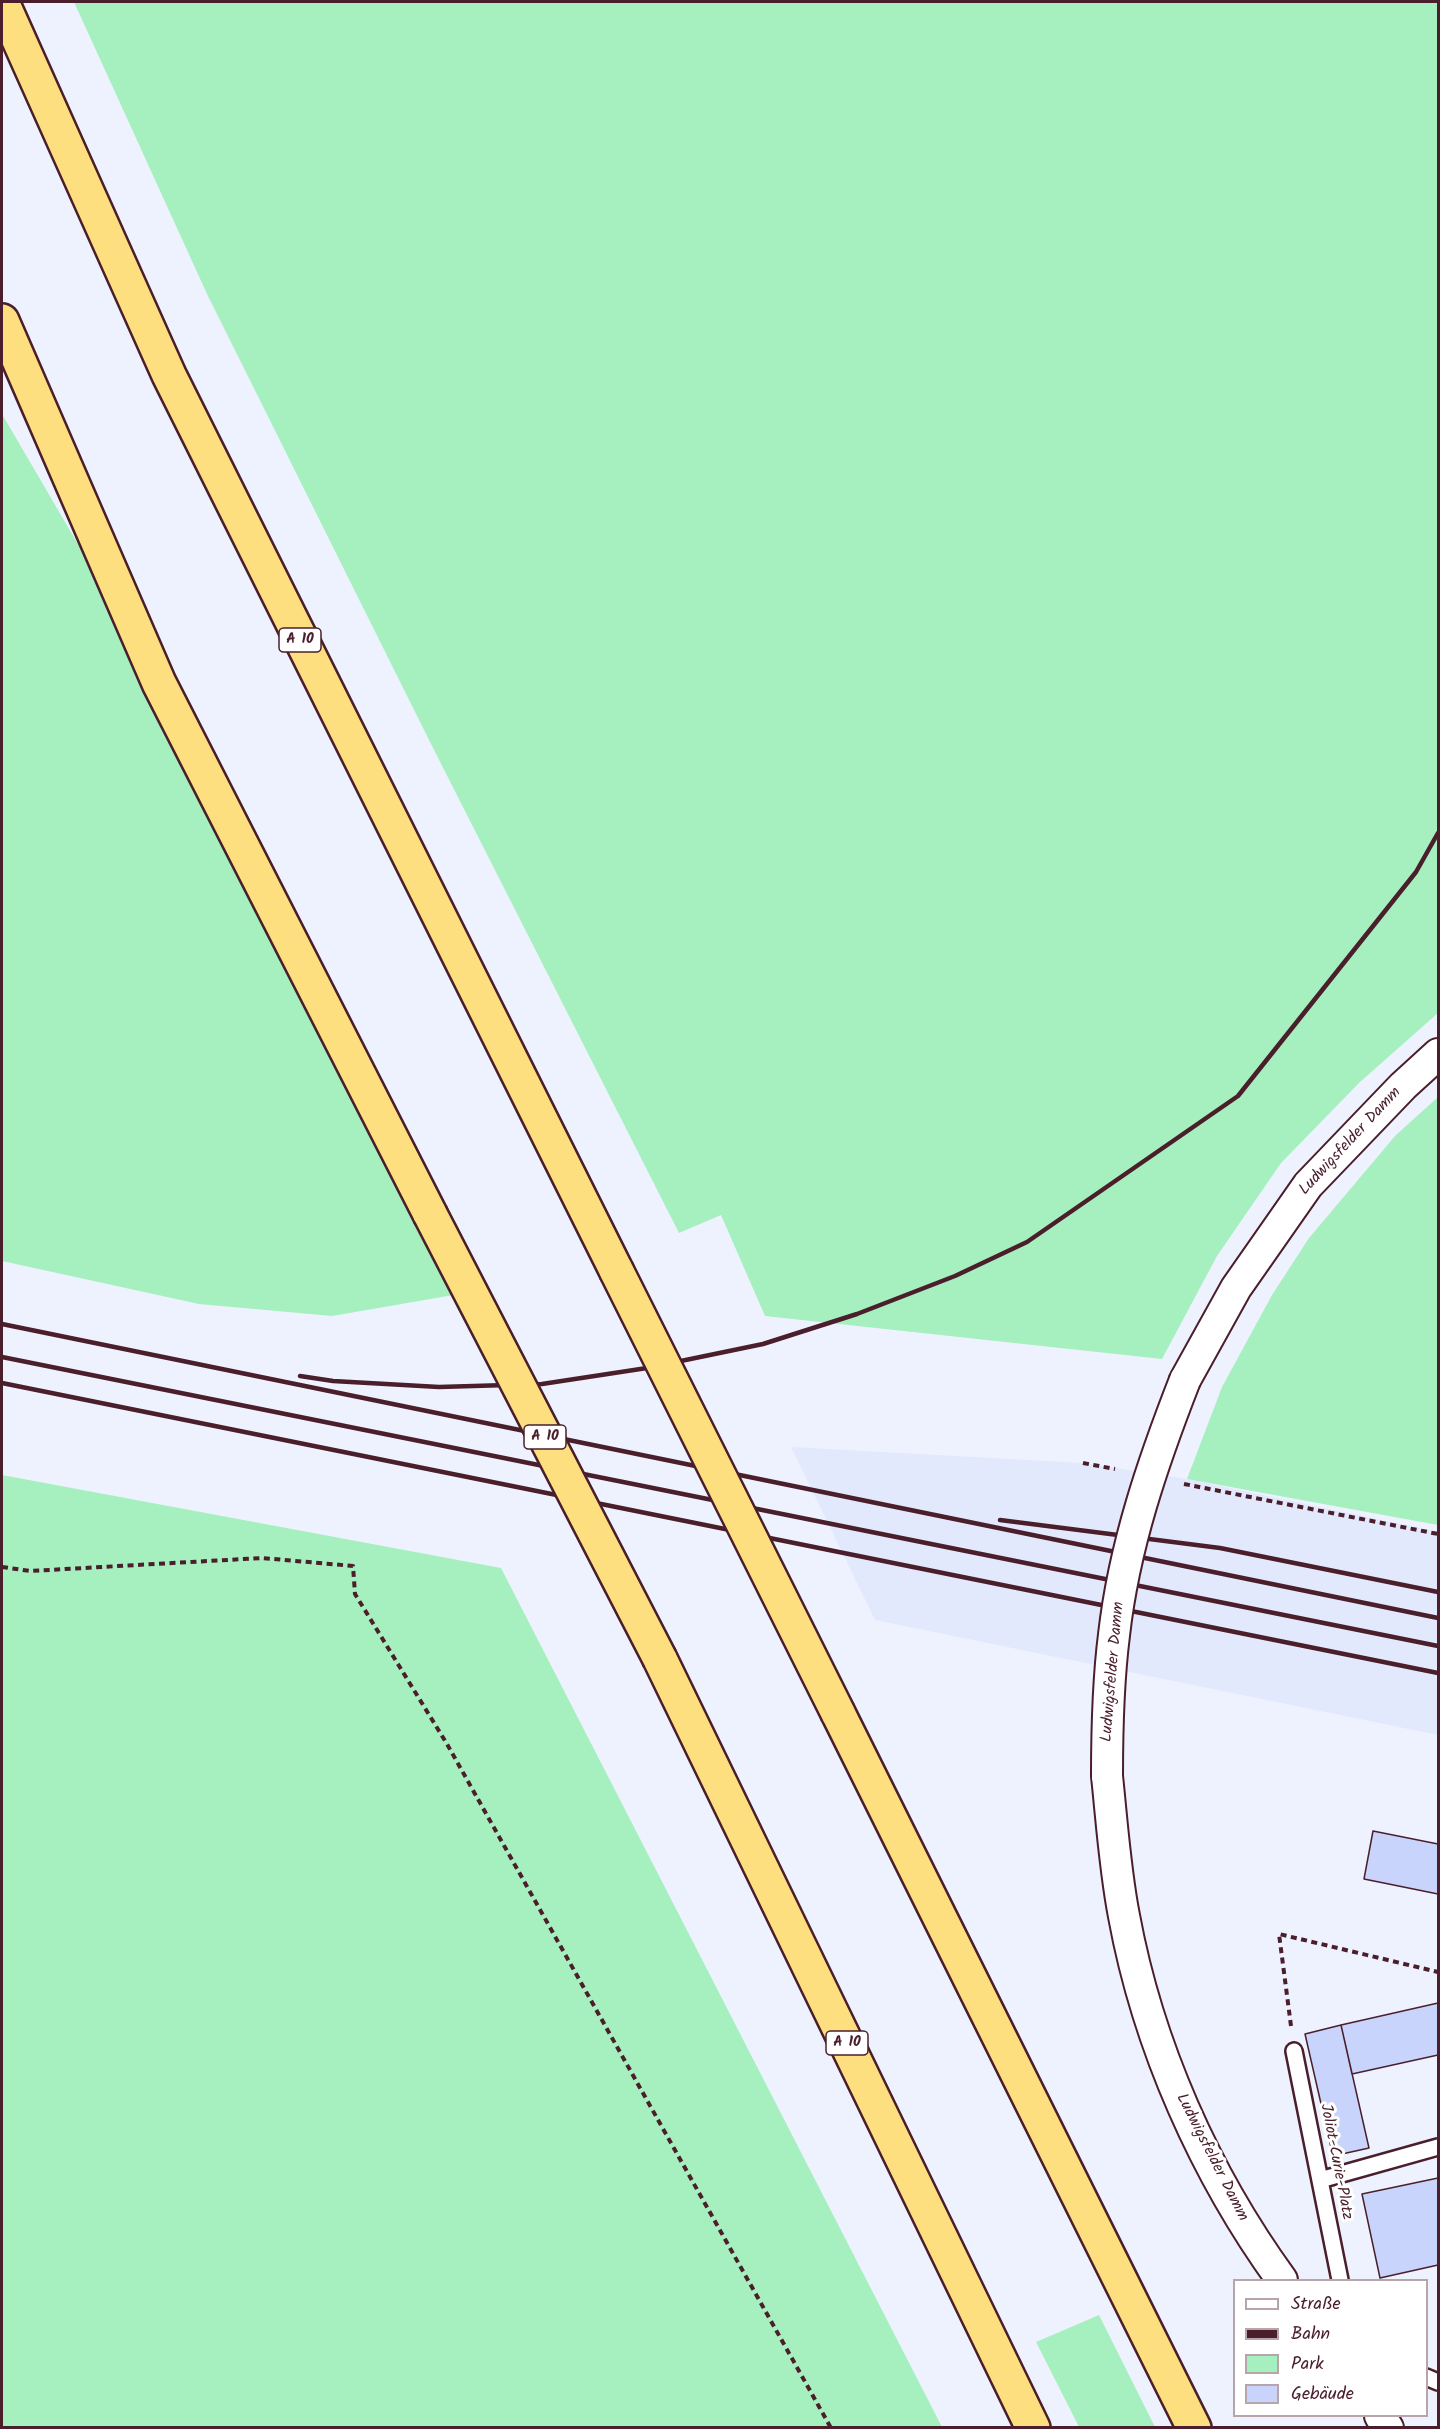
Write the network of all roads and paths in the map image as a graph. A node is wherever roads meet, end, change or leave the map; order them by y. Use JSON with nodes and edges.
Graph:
{"nodes":[{"id":1,"x":2,"y":2,"type":"edge"},
{"id":2,"x":2,"y":321,"type":"edge"},
{"id":3,"x":1438,"y":1054,"type":"edge"},
{"id":4,"x":1083,"y":1462,"type":"dead end"},
{"id":5,"x":1117,"y":1470,"type":"dead end"},
{"id":6,"x":1174,"y":1481,"type":"dead end"},
{"id":7,"x":1438,"y":1534,"type":"edge"},
{"id":8,"x":2,"y":1567,"type":"edge"},
{"id":9,"x":1438,"y":1972,"type":"edge"},
{"id":10,"x":1294,"y":2050,"type":"joint"},
{"id":11,"x":1438,"y":2147,"type":"edge"},
{"id":12,"x":1320,"y":2180,"type":"junction"},
{"id":13,"x":1281,"y":2279,"type":"edge"},
{"id":14,"x":1340,"y":2279,"type":"edge"},
{"id":15,"x":831,"y":2427,"type":"edge"},
{"id":16,"x":1033,"y":2427,"type":"edge"},
{"id":17,"x":1194,"y":2427,"type":"edge"}],
"edges":[{"from":1,"to":17,"type":"highway","number":"A 10","bridge":true},
{"from":2,"to":16,"type":"highway","number":"A 10","bridge":true},
{"from":3,"to":13,"type":"street","name":"Ludwigsfelder Damm","bridge":true},
{"from":4,"to":5,"type":"path"},
{"from":6,"to":7,"type":"path"},
{"from":8,"to":15,"type":"path"},
{"from":9,"to":10,"type":"path"},
{"from":10,"to":12,"type":"lane","name":"Joliot-Curie-Platz"},
{"from":11,"to":12,"type":"lane"},
{"from":12,"to":14,"type":"lane","name":"Joliot-Curie-Platz"}]}
